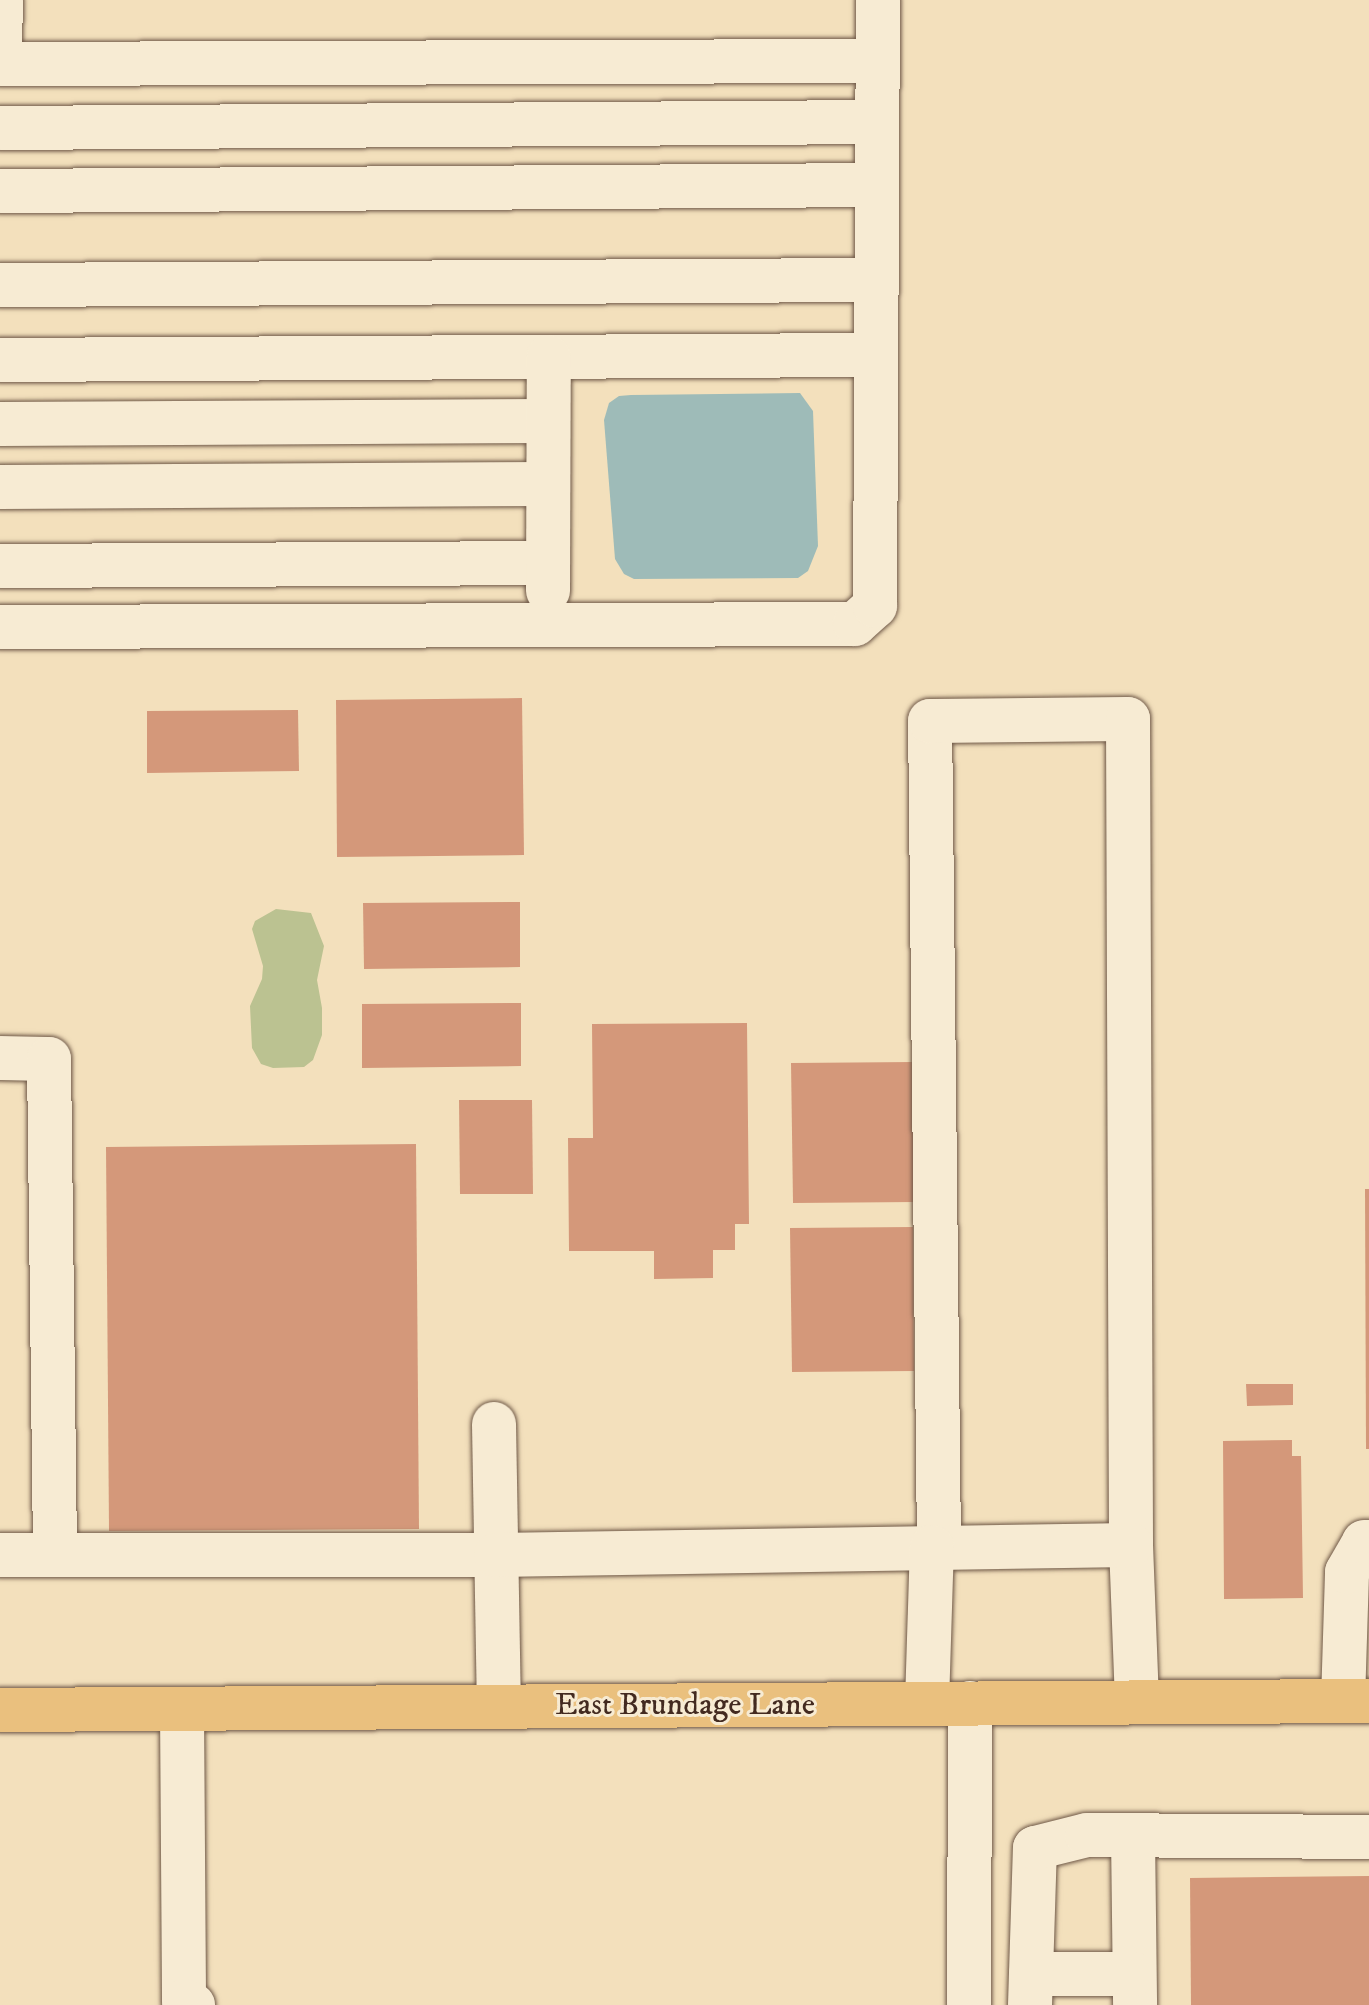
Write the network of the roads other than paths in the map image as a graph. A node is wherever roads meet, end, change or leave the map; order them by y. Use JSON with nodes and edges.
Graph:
{"nodes":[{"id":1,"x":1,"y":0,"type":"edge"},
{"id":2,"x":878,"y":0,"type":"edge"},
{"id":3,"x":0,"y":47,"type":"edge"},
{"id":4,"x":877,"y":61,"type":"junction"},
{"id":5,"x":0,"y":64,"type":"edge"},
{"id":6,"x":877,"y":122,"type":"junction"},
{"id":7,"x":0,"y":128,"type":"edge"},
{"id":8,"x":876,"y":185,"type":"junction"},
{"id":9,"x":0,"y":191,"type":"edge"},
{"id":10,"x":876,"y":280,"type":"junction"},
{"id":11,"x":0,"y":285,"type":"edge"},
{"id":12,"x":875,"y":355,"type":"junction"},
{"id":13,"x":549,"y":357,"type":"junction"},
{"id":14,"x":0,"y":360,"type":"edge"},
{"id":15,"x":548,"y":421,"type":"junction"},
{"id":16,"x":0,"y":424,"type":"edge"},
{"id":17,"x":548,"y":484,"type":"junction"},
{"id":18,"x":0,"y":487,"type":"edge"},
{"id":19,"x":548,"y":563,"type":"junction"},
{"id":20,"x":0,"y":566,"type":"edge"},
{"id":21,"x":548,"y":625,"type":"junction"},
{"id":22,"x":0,"y":627,"type":"edge"},
{"id":23,"x":0,"y":1058,"type":"edge"},
{"id":24,"x":494,"y":1424,"type":"dead end"},
{"id":25,"x":1369,"y":1542,"type":"edge"},
{"id":26,"x":1131,"y":1545,"type":"junction"},
{"id":27,"x":936,"y":1547,"type":"junction"},
{"id":28,"x":0,"y":1555,"type":"edge"},
{"id":29,"x":55,"y":1555,"type":"junction"},
{"id":30,"x":496,"y":1555,"type":"junction"},
{"id":31,"x":1356,"y":1701,"type":"edge"},
{"id":32,"x":1137,"y":1702,"type":"junction"},
{"id":33,"x":948,"y":1703,"type":"junction"},
{"id":34,"x":499,"y":1707,"type":"junction"},
{"id":35,"x":182,"y":1709,"type":"junction"},
{"id":36,"x":0,"y":1710,"type":"edge"},
{"id":37,"x":1133,"y":1835,"type":"junction"},
{"id":38,"x":1369,"y":1837,"type":"edge"},
{"id":39,"x":1031,"y":1989,"type":"edge"},
{"id":40,"x":1135,"y":1990,"type":"edge"},
{"id":41,"x":193,"y":2005,"type":"edge"},
{"id":42,"x":969,"y":2005,"type":"edge"}],
"edges":[{"from":1,"to":3,"type":"lane"},
{"from":2,"to":4,"type":"lane"},
{"from":4,"to":5,"type":"lane"},
{"from":4,"to":6,"type":"lane"},
{"from":6,"to":7,"type":"lane"},
{"from":6,"to":8,"type":"lane"},
{"from":8,"to":9,"type":"lane"},
{"from":8,"to":10,"type":"lane"},
{"from":10,"to":11,"type":"lane"},
{"from":10,"to":12,"type":"lane"},
{"from":12,"to":13,"type":"lane"},
{"from":12,"to":21,"type":"lane"},
{"from":13,"to":14,"type":"lane"},
{"from":13,"to":15,"type":"lane"},
{"from":15,"to":16,"type":"lane"},
{"from":15,"to":17,"type":"lane"},
{"from":17,"to":18,"type":"lane"},
{"from":17,"to":19,"type":"lane"},
{"from":19,"to":20,"type":"lane"},
{"from":19,"to":21,"type":"lane"},
{"from":21,"to":22,"type":"lane"},
{"from":23,"to":29,"type":"lane"},
{"from":24,"to":30,"type":"lane"},
{"from":25,"to":31,"type":"lane"},
{"from":26,"to":27,"type":"lane"},
{"from":26,"to":27,"type":"lane"},
{"from":26,"to":32,"type":"lane"},
{"from":27,"to":30,"type":"lane"},
{"from":27,"to":33,"type":"lane"},
{"from":28,"to":29,"type":"lane"},
{"from":29,"to":30,"type":"lane"},
{"from":30,"to":34,"type":"lane"},
{"from":31,"to":32,"type":"main road","name":"East Brundage Lane"},
{"from":32,"to":33,"type":"main road","name":"East Brundage Lane"},
{"from":33,"to":34,"type":"main road","name":"East Brundage Lane"},
{"from":33,"to":42,"type":"lane"},
{"from":34,"to":35,"type":"main road","name":"East Brundage Lane"},
{"from":35,"to":36,"type":"main road","name":"East Brundage Lane"},
{"from":35,"to":41,"type":"lane"},
{"from":37,"to":38,"type":"lane"},
{"from":37,"to":39,"type":"lane"},
{"from":37,"to":40,"type":"lane"},
{"from":39,"to":40,"type":"lane"}]}
